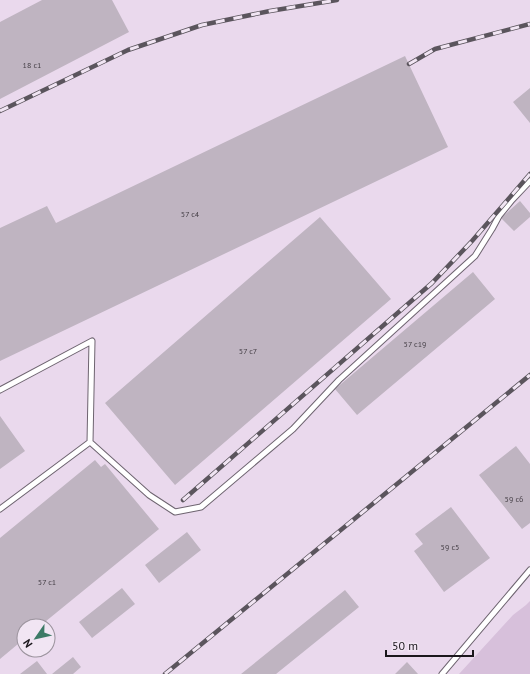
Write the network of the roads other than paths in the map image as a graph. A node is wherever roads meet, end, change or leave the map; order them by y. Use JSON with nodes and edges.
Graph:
{"nodes":[{"id":1,"x":530,"y":181,"type":"edge"},
{"id":2,"x":0,"y":390,"type":"edge"},
{"id":3,"x":90,"y":442,"type":"junction"},
{"id":4,"x":0,"y":509,"type":"edge"},
{"id":5,"x":530,"y":570,"type":"edge"},
{"id":6,"x":442,"y":674,"type":"edge"}],
"edges":[{"from":1,"to":3,"type":"lane"},
{"from":2,"to":3,"type":"lane"},
{"from":3,"to":4,"type":"lane"},
{"from":5,"to":6,"type":"lane"}]}
